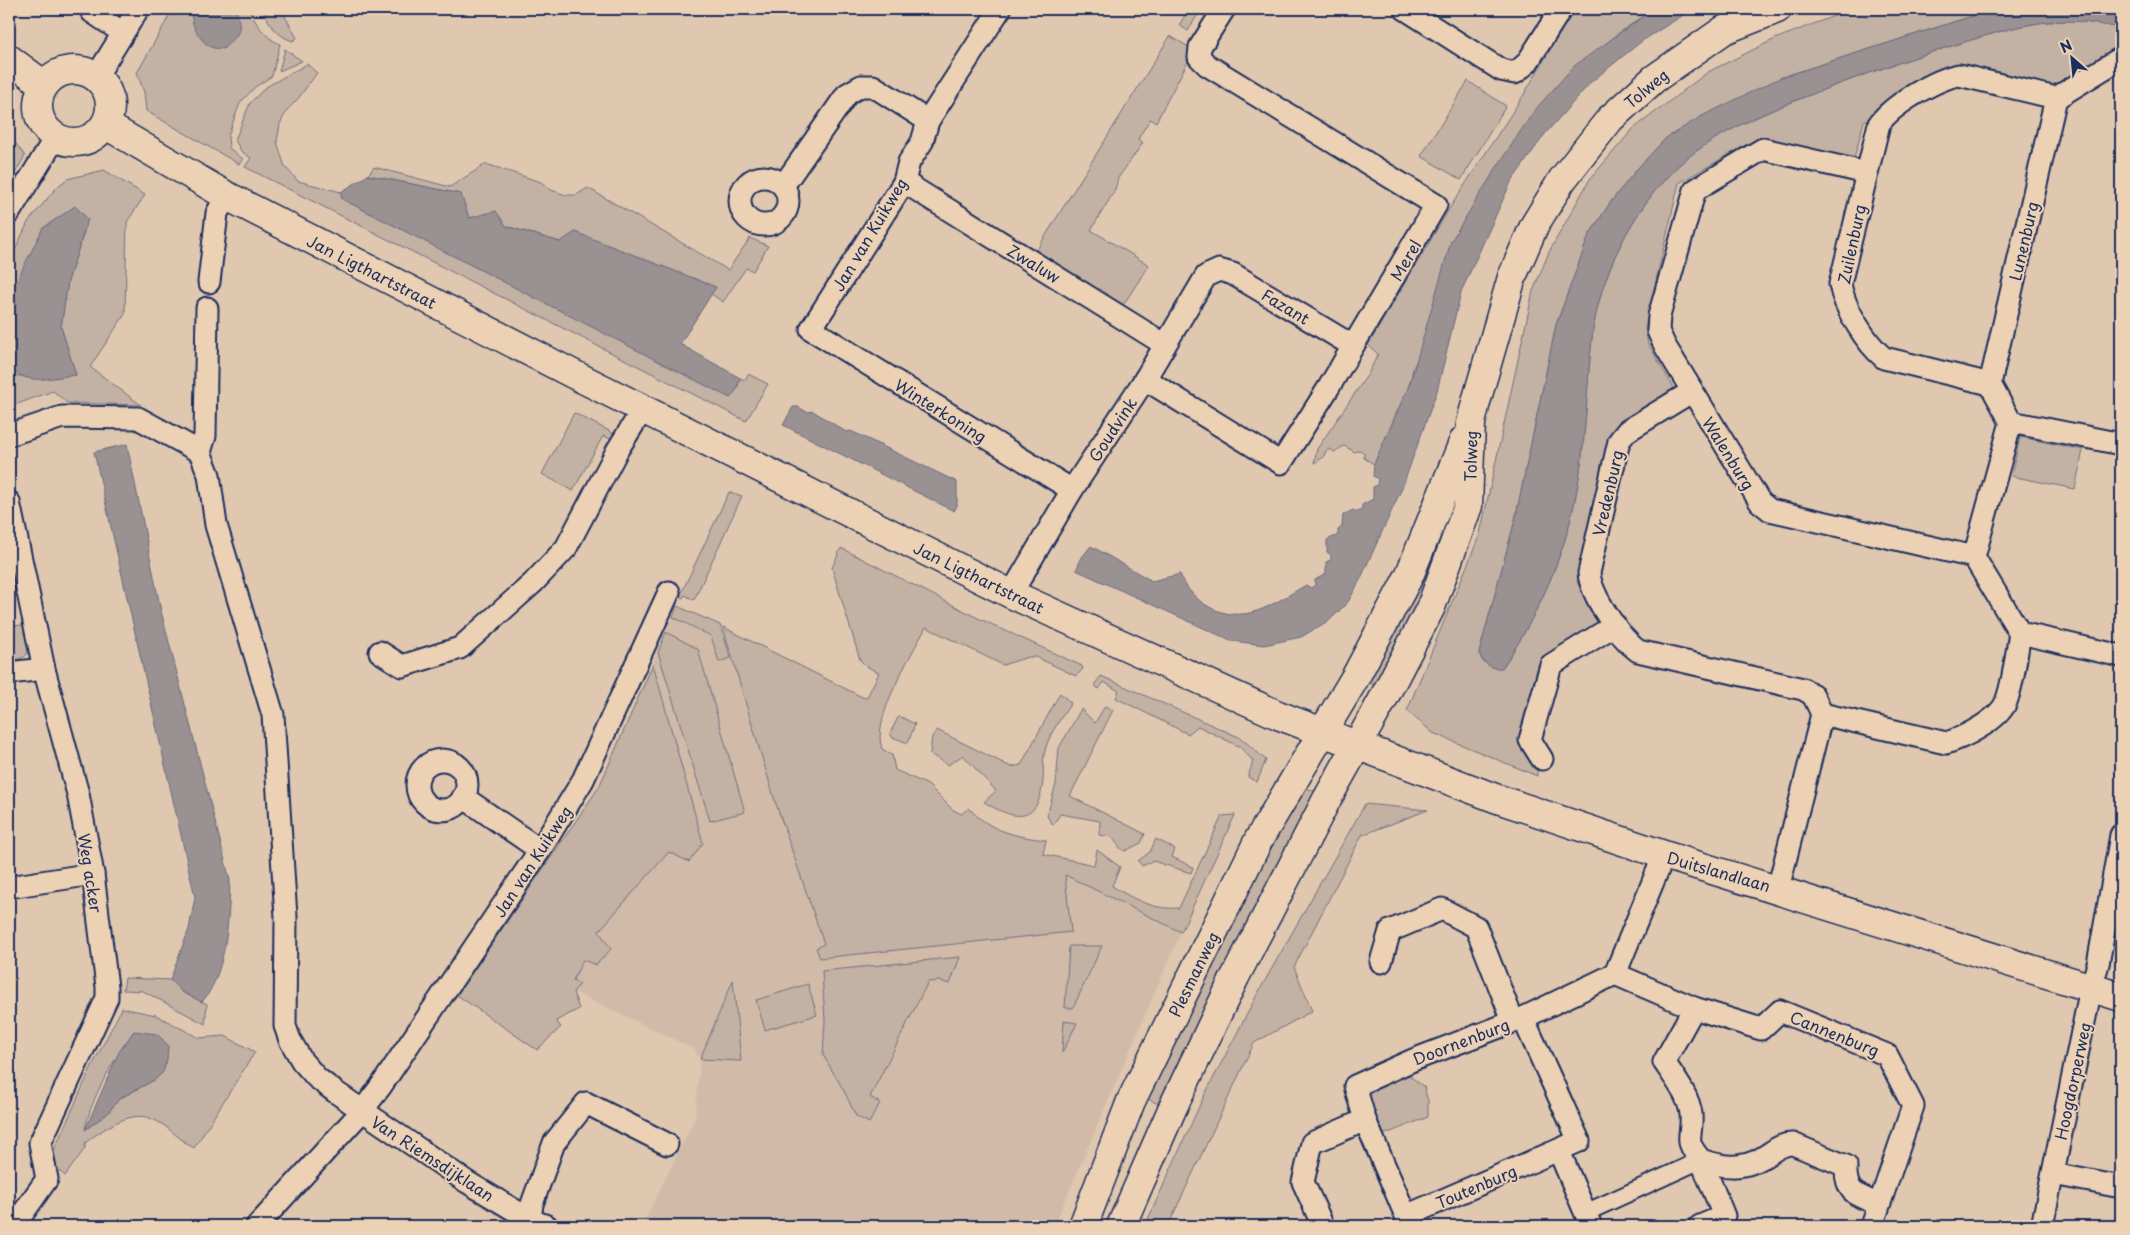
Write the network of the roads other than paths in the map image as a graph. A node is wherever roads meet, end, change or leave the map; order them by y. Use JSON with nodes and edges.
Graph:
{"nodes":[{"id":1,"x":94,"y":9,"type":"edge"},
{"id":2,"x":138,"y":9,"type":"edge"},
{"id":3,"x":1000,"y":9,"type":"edge"},
{"id":4,"x":1224,"y":9,"type":"edge"},
{"id":5,"x":1405,"y":9,"type":"edge"},
{"id":6,"x":1561,"y":9,"type":"edge"},
{"id":7,"x":1777,"y":9,"type":"edge"},
{"id":8,"x":123,"y":32,"type":"junction"},
{"id":9,"x":2121,"y":58,"type":"edge"},
{"id":10,"x":9,"y":59,"type":"edge"},
{"id":11,"x":96,"y":77,"type":"junction"},
{"id":12,"x":44,"y":85,"type":"junction"},
{"id":13,"x":2056,"y":98,"type":"junction"},
{"id":14,"x":928,"y":121,"type":"junction"},
{"id":15,"x":106,"y":125,"type":"junction"},
{"id":16,"x":55,"y":138,"type":"junction"},
{"id":17,"x":1867,"y":172,"type":"junction"},
{"id":18,"x":904,"y":182,"type":"junction"},
{"id":19,"x":783,"y":186,"type":"dead end"},
{"id":20,"x":227,"y":196,"type":"junction"},
{"id":21,"x":9,"y":213,"type":"edge"},
{"id":22,"x":1219,"y":270,"type":"joint"},
{"id":23,"x":208,"y":282,"type":"dead end"},
{"id":24,"x":207,"y":308,"type":"dead end"},
{"id":25,"x":811,"y":329,"type":"joint"},
{"id":26,"x":1164,"y":344,"type":"junction"},
{"id":27,"x":1353,"y":346,"type":"junction"},
{"id":28,"x":1144,"y":379,"type":"junction"},
{"id":29,"x":1990,"y":384,"type":"junction"},
{"id":30,"x":1692,"y":392,"type":"junction"},
{"id":31,"x":643,"y":408,"type":"junction"},
{"id":32,"x":1473,"y":412,"type":"junction"},
{"id":33,"x":2011,"y":422,"type":"junction"},
{"id":34,"x":9,"y":435,"type":"edge"},
{"id":35,"x":2121,"y":444,"type":"edge"},
{"id":36,"x":200,"y":452,"type":"junction"},
{"id":37,"x":1072,"y":490,"type":"junction"},
{"id":38,"x":9,"y":502,"type":"edge"},
{"id":39,"x":1974,"y":557,"type":"junction"},
{"id":40,"x":669,"y":592,"type":"dead end"},
{"id":41,"x":1011,"y":594,"type":"junction"},
{"id":42,"x":1615,"y":625,"type":"junction"},
{"id":43,"x":2020,"y":633,"type":"junction"},
{"id":44,"x":380,"y":652,"type":"dead end"},
{"id":45,"x":2121,"y":656,"type":"edge"},
{"id":46,"x":44,"y":669,"type":"junction"},
{"id":47,"x":9,"y":673,"type":"edge"},
{"id":48,"x":1822,"y":714,"type":"junction"},
{"id":49,"x":1322,"y":731,"type":"junction"},
{"id":50,"x":1358,"y":744,"type":"junction"},
{"id":51,"x":1542,"y":760,"type":"dead end"},
{"id":52,"x":463,"y":797,"type":"dead end"},
{"id":53,"x":2121,"y":835,"type":"edge"},
{"id":54,"x":540,"y":850,"type":"junction"},
{"id":55,"x":1664,"y":855,"type":"junction"},
{"id":56,"x":93,"y":874,"type":"junction"},
{"id":57,"x":9,"y":887,"type":"edge"},
{"id":58,"x":1778,"y":889,"type":"junction"},
{"id":59,"x":1381,"y":962,"type":"dead end"},
{"id":60,"x":1615,"y":974,"type":"junction"},
{"id":61,"x":2091,"y":988,"type":"junction"},
{"id":62,"x":2121,"y":997,"type":"edge"},
{"id":63,"x":1694,"y":1008,"type":"junction"},
{"id":64,"x":1518,"y":1019,"type":"junction"},
{"id":65,"x":1131,"y":1101,"type":"junction"},
{"id":66,"x":362,"y":1111,"type":"junction"},
{"id":67,"x":1168,"y":1118,"type":"junction"},
{"id":68,"x":1365,"y":1120,"type":"junction"},
{"id":69,"x":667,"y":1144,"type":"dead end"},
{"id":70,"x":1559,"y":1151,"type":"junction"},
{"id":71,"x":1701,"y":1160,"type":"junction"},
{"id":72,"x":2053,"y":1174,"type":"junction"},
{"id":73,"x":2121,"y":1187,"type":"edge"},
{"id":74,"x":1878,"y":1204,"type":"junction"},
{"id":75,"x":1588,"y":1220,"type":"edge"},
{"id":76,"x":536,"y":1224,"type":"edge"},
{"id":77,"x":14,"y":1226,"type":"edge"},
{"id":78,"x":257,"y":1226,"type":"edge"},
{"id":79,"x":1083,"y":1226,"type":"edge"},
{"id":80,"x":1121,"y":1226,"type":"edge"},
{"id":81,"x":1323,"y":1226,"type":"edge"},
{"id":82,"x":1700,"y":1226,"type":"edge"},
{"id":83,"x":1872,"y":1226,"type":"edge"},
{"id":84,"x":2042,"y":1226,"type":"edge"}],
"edges":[{"from":1,"to":8,"type":"street"},
{"from":2,"to":8,"type":"street"},
{"from":3,"to":14,"type":"street","name":"Jan van Kuikweg"},
{"from":4,"to":27,"type":"street","name":"Merel"},
{"from":5,"to":6,"type":"street"},
{"from":7,"to":32,"type":"main road","name":"Tolweg"},
{"from":8,"to":11,"type":"street"},
{"from":9,"to":13,"type":"street"},
{"from":10,"to":12,"type":"main road"},
{"from":11,"to":12,"type":"main road"},
{"from":11,"to":15,"type":"main road"},
{"from":12,"to":16,"type":"main road"},
{"from":13,"to":17,"type":"street","name":"Zuilenburg"},
{"from":13,"to":29,"type":"street","name":"Lunenburg"},
{"from":14,"to":18,"type":"street","name":"Jan van Kuikweg"},
{"from":14,"to":19,"type":"street"},
{"from":15,"to":16,"type":"main road"},
{"from":15,"to":20,"type":"main road","name":"Jan Ligthartstraat"},
{"from":16,"to":21,"type":"street"},
{"from":17,"to":29,"type":"street","name":"Zuilenburg"},
{"from":17,"to":30,"type":"street","name":"Walenburg"},
{"from":18,"to":25,"type":"street","name":"Jan van Kuikweg"},
{"from":18,"to":26,"type":"street","name":"Zwaluw"},
{"from":20,"to":23,"type":"street"},
{"from":20,"to":31,"type":"main road","name":"Jan Ligthartstraat"},
{"from":22,"to":26,"type":"street","name":"Goudvink"},
{"from":22,"to":27,"type":"street","name":"Fazant"},
{"from":24,"to":36,"type":"street"},
{"from":25,"to":37,"type":"street","name":"Winterkoning"},
{"from":26,"to":28,"type":"street","name":"Goudvink"},
{"from":27,"to":28,"type":"street","name":"Merel"},
{"from":28,"to":37,"type":"street","name":"Goudvink"},
{"from":29,"to":33,"type":"street"},
{"from":30,"to":39,"type":"street","name":"Walenburg"},
{"from":30,"to":42,"type":"street","name":"Vredenburg"},
{"from":31,"to":41,"type":"main road","name":"Jan Ligthartstraat"},
{"from":31,"to":44,"type":"street"},
{"from":32,"to":49,"type":"main road","name":"Tolweg"},
{"from":32,"to":50,"type":"main road","name":"Tolweg"},
{"from":33,"to":35,"type":"street"},
{"from":33,"to":39,"type":"street"},
{"from":34,"to":36,"type":"street"},
{"from":36,"to":66,"type":"street","name":"Van Riemsdijklaan"},
{"from":37,"to":41,"type":"street","name":"Goudvink"},
{"from":38,"to":46,"type":"street","name":"Weg acker"},
{"from":39,"to":43,"type":"street"},
{"from":40,"to":54,"type":"street","name":"Jan van Kuikweg"},
{"from":41,"to":49,"type":"main road","name":"Jan Ligthartstraat"},
{"from":42,"to":48,"type":"street","name":"Vredenburg"},
{"from":42,"to":51,"type":"street"},
{"from":43,"to":45,"type":"street"},
{"from":43,"to":48,"type":"street"},
{"from":46,"to":47,"type":"street"},
{"from":46,"to":56,"type":"street","name":"Weg acker"},
{"from":48,"to":58,"type":"street"},
{"from":49,"to":50,"type":"main road","name":"Duitslandlaan"},
{"from":49,"to":65,"type":"main road","name":"Plesmanweg"},
{"from":50,"to":55,"type":"main road","name":"Duitslandlaan"},
{"from":50,"to":67,"type":"main road"},
{"from":52,"to":54,"type":"street"},
{"from":53,"to":61,"type":"street","name":"Hoogdorperweg"},
{"from":54,"to":66,"type":"street","name":"Jan van Kuikweg"},
{"from":55,"to":58,"type":"main road","name":"Duitslandlaan"},
{"from":55,"to":60,"type":"street"},
{"from":56,"to":57,"type":"street"},
{"from":56,"to":77,"type":"street","name":"Weg acker"},
{"from":58,"to":61,"type":"main road","name":"Duitslandlaan"},
{"from":59,"to":64,"type":"street"},
{"from":60,"to":63,"type":"street","name":"Cannenburg"},
{"from":60,"to":64,"type":"street","name":"Doornenburg"},
{"from":61,"to":62,"type":"main road","name":"Duitslandlaan"},
{"from":61,"to":72,"type":"street","name":"Hoogdorperweg"},
{"from":63,"to":71,"type":"street"},
{"from":63,"to":74,"type":"street","name":"Cannenburg"},
{"from":64,"to":68,"type":"street","name":"Doornenburg"},
{"from":64,"to":70,"type":"street","name":"Toutenburg"},
{"from":65,"to":67,"type":"main road"},
{"from":65,"to":79,"type":"main road","name":"Plesmanweg"},
{"from":66,"to":76,"type":"street","name":"Van Riemsdijklaan"},
{"from":66,"to":78,"type":"street","name":"Jan van Kuikweg"},
{"from":67,"to":80,"type":"main road"},
{"from":68,"to":70,"type":"street","name":"Toutenburg"},
{"from":68,"to":81,"type":"street"},
{"from":69,"to":76,"type":"street","name":"Van Riemsdijklaan"},
{"from":70,"to":75,"type":"street"},
{"from":71,"to":74,"type":"street"},
{"from":71,"to":75,"type":"street"},
{"from":71,"to":82,"type":"street"},
{"from":72,"to":73,"type":"street"},
{"from":72,"to":84,"type":"street","name":"Hoogdorperweg"},
{"from":74,"to":83,"type":"street","name":"Cannenburg"}]}
